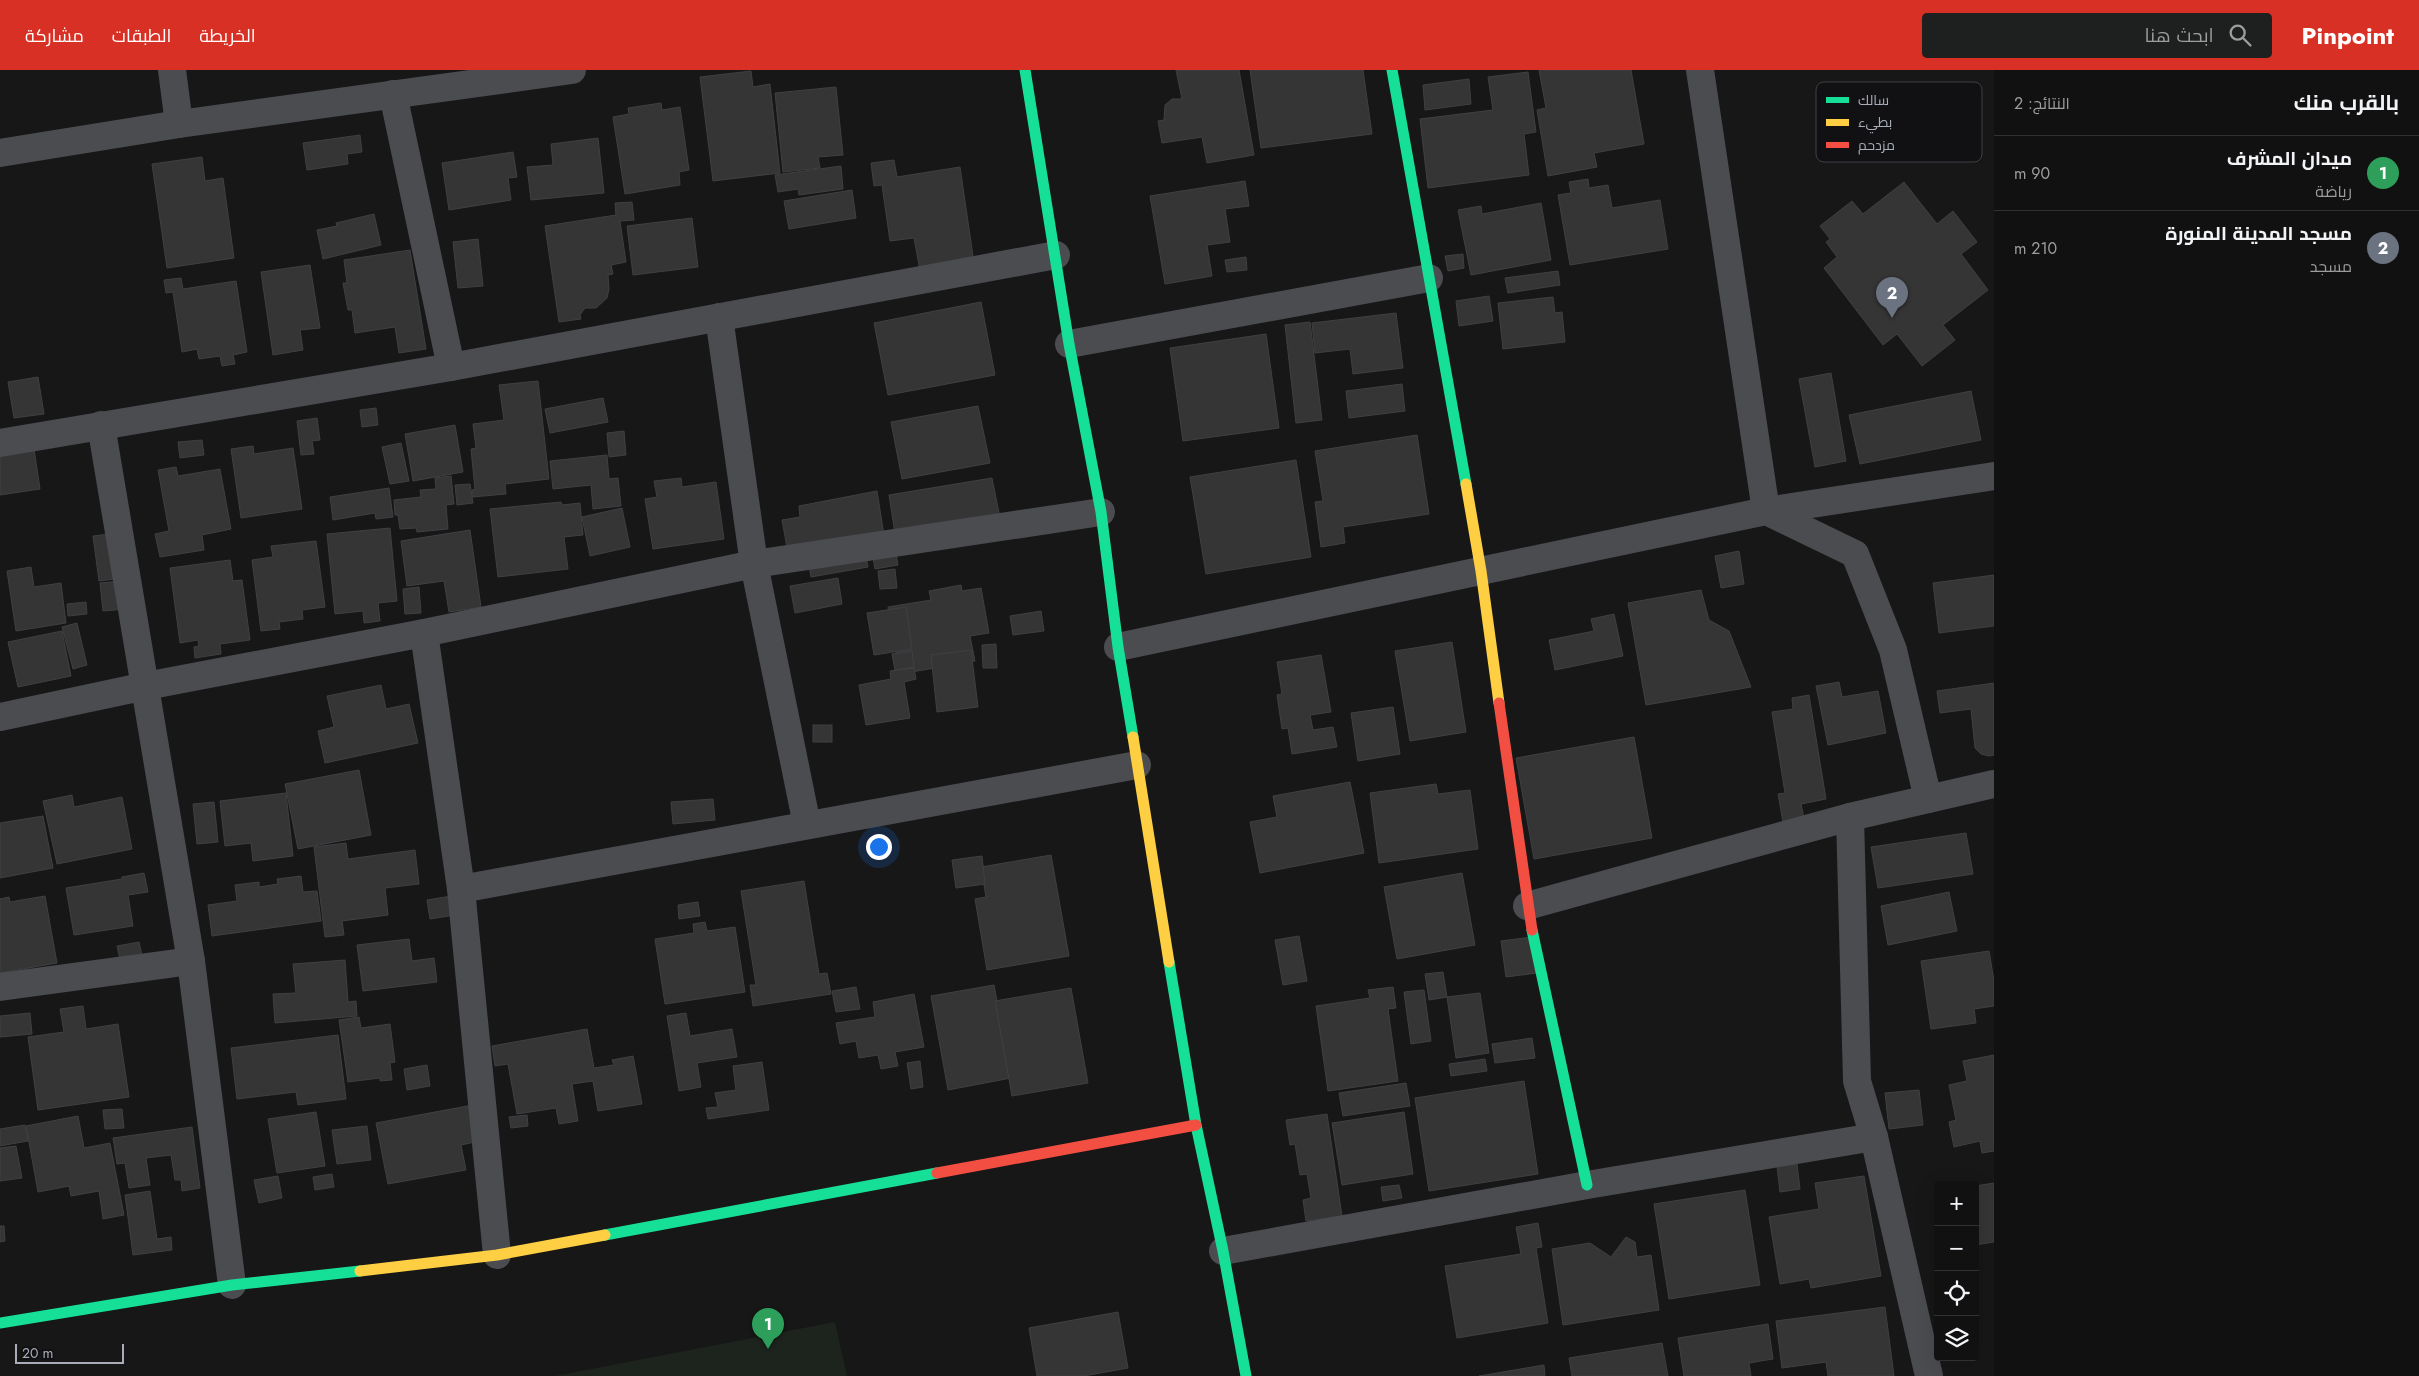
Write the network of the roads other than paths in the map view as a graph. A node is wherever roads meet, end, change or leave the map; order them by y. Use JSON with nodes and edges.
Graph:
{"nodes":[{"id":1,"x":172,"y":70,"type":"edge"},
{"id":2,"x":572,"y":70,"type":"edge"},
{"id":3,"x":1025,"y":70,"type":"edge"},
{"id":4,"x":1392,"y":70,"type":"edge"},
{"id":5,"x":1700,"y":70,"type":"edge"},
{"id":6,"x":393,"y":94,"type":"junction"},
{"id":7,"x":179,"y":124,"type":"junction"},
{"id":8,"x":0,"y":153,"type":"edge"},
{"id":9,"x":1056,"y":255,"type":"junction"},
{"id":10,"x":1429,"y":278,"type":"junction"},
{"id":11,"x":719,"y":317,"type":"junction"},
{"id":12,"x":1069,"y":344,"type":"junction"},
{"id":13,"x":451,"y":367,"type":"junction"},
{"id":14,"x":101,"y":425,"type":"junction"},
{"id":15,"x":0,"y":443,"type":"edge"},
{"id":16,"x":1994,"y":476,"type":"edge"},
{"id":17,"x":1766,"y":511,"type":"junction"},
{"id":18,"x":1101,"y":512,"type":"junction"},
{"id":19,"x":754,"y":564,"type":"junction"},
{"id":20,"x":1481,"y":571,"type":"junction"},
{"id":21,"x":424,"y":633,"type":"junction"},
{"id":22,"x":1118,"y":647,"type":"junction"},
{"id":23,"x":146,"y":686,"type":"junction"},
{"id":24,"x":0,"y":717,"type":"edge"},
{"id":25,"x":1137,"y":765,"type":"junction"},
{"id":26,"x":1994,"y":784,"type":"edge"},
{"id":27,"x":1928,"y":799,"type":"junction"},
{"id":28,"x":1850,"y":817,"type":"junction"},
{"id":29,"x":807,"y":825,"type":"junction"},
{"id":30,"x":461,"y":889,"type":"junction"},
{"id":31,"x":1527,"y":906,"type":"junction"},
{"id":32,"x":191,"y":961,"type":"junction"},
{"id":33,"x":0,"y":987,"type":"edge"},
{"id":34,"x":1196,"y":1125,"type":"junction"},
{"id":35,"x":1874,"y":1137,"type":"junction"},
{"id":36,"x":1587,"y":1185,"type":"junction"},
{"id":37,"x":1224,"y":1251,"type":"junction"},
{"id":38,"x":497,"y":1256,"type":"junction"},
{"id":39,"x":232,"y":1286,"type":"junction"},
{"id":40,"x":0,"y":1323,"type":"edge"},
{"id":41,"x":1246,"y":1376,"type":"edge"},
{"id":42,"x":1929,"y":1376,"type":"edge"}],
"edges":[{"from":1,"to":7,"type":"street"},
{"from":2,"to":6,"type":"street"},
{"from":3,"to":9,"type":"street"},
{"from":4,"to":10,"type":"street"},
{"from":5,"to":17,"type":"street"},
{"from":6,"to":7,"type":"street"},
{"from":6,"to":13,"type":"street"},
{"from":7,"to":8,"type":"street"},
{"from":9,"to":11,"type":"street"},
{"from":9,"to":12,"type":"street"},
{"from":10,"to":12,"type":"street"},
{"from":10,"to":20,"type":"street"},
{"from":11,"to":13,"type":"street"},
{"from":11,"to":19,"type":"street"},
{"from":12,"to":18,"type":"street"},
{"from":13,"to":14,"type":"street"},
{"from":14,"to":15,"type":"street"},
{"from":14,"to":23,"type":"street"},
{"from":16,"to":17,"type":"street"},
{"from":17,"to":20,"type":"street"},
{"from":17,"to":27,"type":"street"},
{"from":18,"to":19,"type":"street"},
{"from":18,"to":22,"type":"street"},
{"from":19,"to":21,"type":"street"},
{"from":19,"to":29,"type":"street"},
{"from":20,"to":22,"type":"street"},
{"from":20,"to":31,"type":"street"},
{"from":21,"to":23,"type":"street"},
{"from":21,"to":30,"type":"street"},
{"from":22,"to":25,"type":"street"},
{"from":23,"to":24,"type":"street"},
{"from":23,"to":32,"type":"street"},
{"from":25,"to":29,"type":"street"},
{"from":25,"to":34,"type":"street"},
{"from":26,"to":27,"type":"street"},
{"from":27,"to":28,"type":"street"},
{"from":28,"to":31,"type":"street"},
{"from":28,"to":35,"type":"street"},
{"from":29,"to":30,"type":"street"},
{"from":30,"to":38,"type":"street"},
{"from":31,"to":36,"type":"street"},
{"from":32,"to":33,"type":"street"},
{"from":32,"to":39,"type":"street"},
{"from":34,"to":37,"type":"street"},
{"from":34,"to":38,"type":"street"},
{"from":35,"to":36,"type":"street"},
{"from":35,"to":42,"type":"street"},
{"from":36,"to":37,"type":"street"},
{"from":37,"to":41,"type":"street"},
{"from":38,"to":39,"type":"street"},
{"from":39,"to":40,"type":"street"}]}
